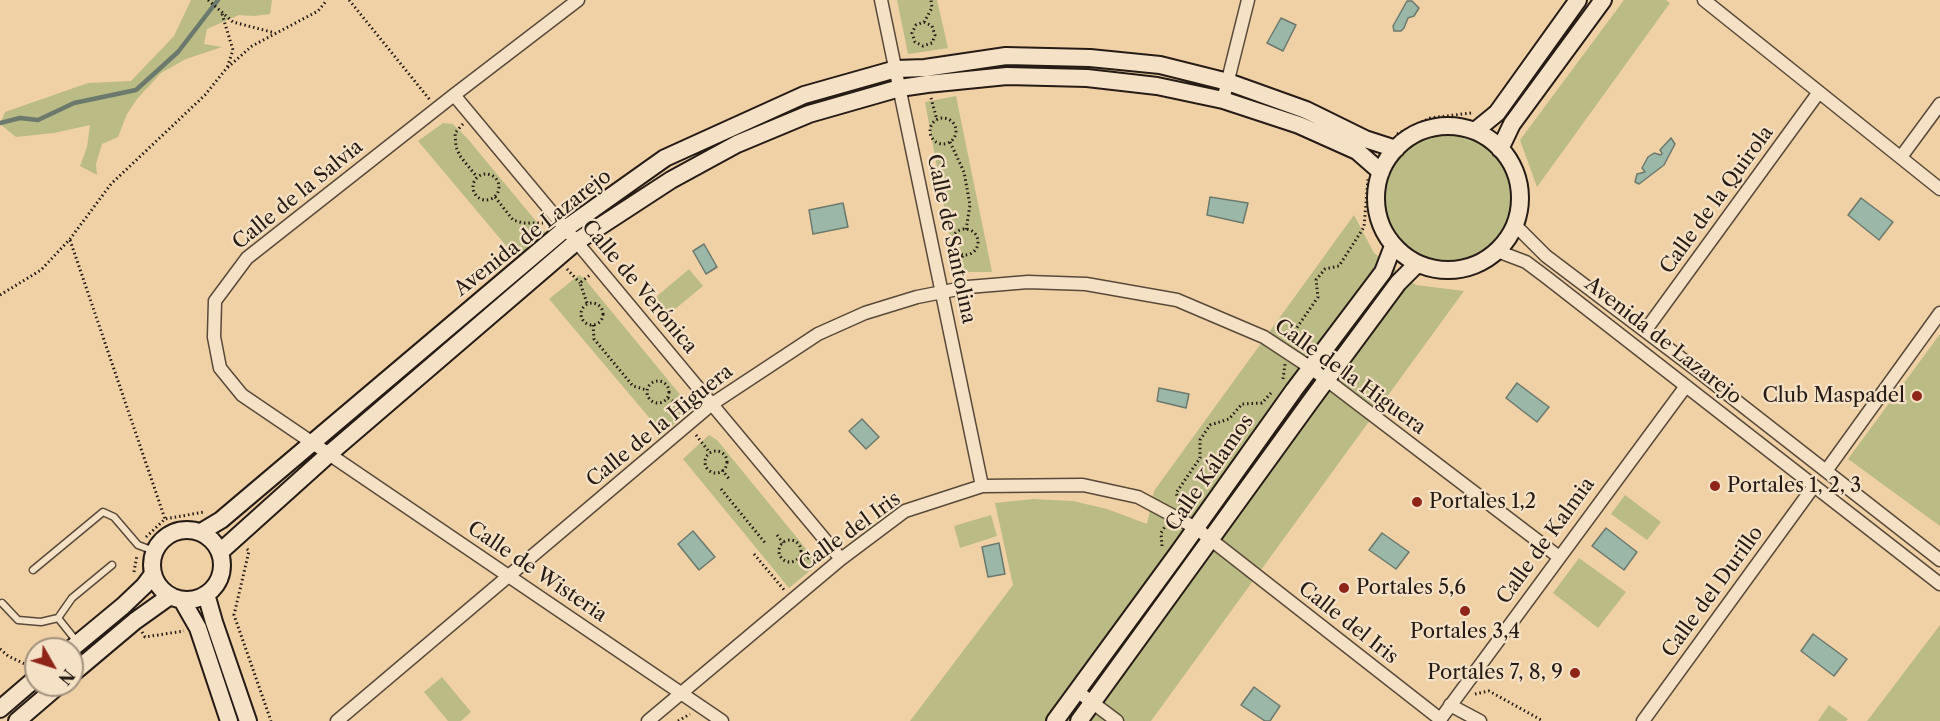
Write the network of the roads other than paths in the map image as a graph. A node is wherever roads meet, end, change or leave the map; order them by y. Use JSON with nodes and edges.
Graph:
{"nodes":[{"id":1,"x":578,"y":0,"type":"edge"},
{"id":2,"x":881,"y":0,"type":"edge"},
{"id":3,"x":1248,"y":0,"type":"edge"},
{"id":4,"x":1578,"y":0,"type":"edge"},
{"id":5,"x":1603,"y":0,"type":"edge"},
{"id":6,"x":1704,"y":0,"type":"edge"},
{"id":7,"x":896,"y":69,"type":"junction"},
{"id":8,"x":1228,"y":82,"type":"junction"},
{"id":9,"x":900,"y":88,"type":"junction"},
{"id":10,"x":1820,"y":92,"type":"junction"},
{"id":11,"x":454,"y":95,"type":"junction"},
{"id":12,"x":1223,"y":100,"type":"junction"},
{"id":13,"x":1940,"y":104,"type":"edge"},
{"id":14,"x":1475,"y":132,"type":"junction"},
{"id":15,"x":1396,"y":148,"type":"junction"},
{"id":16,"x":1500,"y":149,"type":"junction"},
{"id":17,"x":1901,"y":157,"type":"junction"},
{"id":18,"x":1381,"y":172,"type":"junction"},
{"id":19,"x":1940,"y":189,"type":"edge"},
{"id":20,"x":1515,"y":225,"type":"junction"},
{"id":21,"x":571,"y":236,"type":"junction"},
{"id":22,"x":1393,"y":246,"type":"junction"},
{"id":23,"x":1497,"y":251,"type":"junction"},
{"id":24,"x":1417,"y":264,"type":"junction"},
{"id":25,"x":941,"y":292,"type":"junction"},
{"id":26,"x":1940,"y":313,"type":"edge"},
{"id":27,"x":1646,"y":331,"type":"junction"},
{"id":28,"x":1311,"y":368,"type":"junction"},
{"id":29,"x":1327,"y":380,"type":"junction"},
{"id":30,"x":1686,"y":386,"type":"junction"},
{"id":31,"x":711,"y":404,"type":"junction"},
{"id":32,"x":311,"y":443,"type":"junction"},
{"id":33,"x":329,"y":454,"type":"junction"},
{"id":34,"x":1826,"y":471,"type":"junction"},
{"id":35,"x":982,"y":486,"type":"junction"},
{"id":36,"x":1814,"y":486,"type":"junction"},
{"id":37,"x":1196,"y":528,"type":"junction"},
{"id":38,"x":201,"y":532,"type":"junction"},
{"id":39,"x":1211,"y":541,"type":"junction"},
{"id":40,"x":154,"y":552,"type":"junction"},
{"id":41,"x":220,"y":552,"type":"junction"},
{"id":42,"x":1559,"y":557,"type":"junction"},
{"id":43,"x":841,"y":559,"type":"junction"},
{"id":44,"x":1940,"y":560,"type":"edge"},
{"id":45,"x":112,"y":565,"type":"dead end"},
{"id":46,"x":33,"y":570,"type":"dead end"},
{"id":47,"x":153,"y":574,"type":"junction"},
{"id":48,"x":508,"y":575,"type":"junction"},
{"id":49,"x":1940,"y":584,"type":"edge"},
{"id":50,"x":206,"y":594,"type":"junction"},
{"id":51,"x":176,"y":598,"type":"junction"},
{"id":52,"x":2,"y":603,"type":"dead end"},
{"id":53,"x":58,"y":618,"type":"junction"},
{"id":54,"x":69,"y":637,"type":"edge"},
{"id":55,"x":84,"y":638,"type":"edge"},
{"id":56,"x":84,"y":664,"type":"edge"},
{"id":57,"x":24,"y":688,"type":"edge"},
{"id":58,"x":1077,"y":691,"type":"junction"},
{"id":59,"x":681,"y":694,"type":"junction"},
{"id":60,"x":45,"y":697,"type":"edge"},
{"id":61,"x":1093,"y":702,"type":"junction"},
{"id":62,"x":1450,"y":705,"type":"junction"},
{"id":63,"x":0,"y":709,"type":"edge"},
{"id":64,"x":1439,"y":720,"type":"edge"},
{"id":65,"x":17,"y":721,"type":"edge"},
{"id":66,"x":229,"y":721,"type":"edge"},
{"id":67,"x":248,"y":721,"type":"edge"},
{"id":68,"x":337,"y":721,"type":"edge"},
{"id":69,"x":648,"y":721,"type":"edge"},
{"id":70,"x":722,"y":721,"type":"edge"},
{"id":71,"x":1055,"y":721,"type":"edge"},
{"id":72,"x":1079,"y":721,"type":"edge"},
{"id":73,"x":1117,"y":721,"type":"edge"},
{"id":74,"x":1480,"y":721,"type":"edge"},
{"id":75,"x":1643,"y":721,"type":"edge"}],
"edges":[{"from":1,"to":11,"type":"street","name":"Calle de la Salvia"},
{"from":2,"to":7,"type":"street","name":"Calle de Santolina"},
{"from":3,"to":8,"type":"street"},
{"from":4,"to":14,"type":"main road"},
{"from":5,"to":16,"type":"main road"},
{"from":6,"to":10,"type":"street"},
{"from":7,"to":8,"type":"main road","name":"Avenida de Lazarejo"},
{"from":7,"to":9,"type":"street","name":"Calle de Santolina"},
{"from":7,"to":21,"type":"main road","name":"Avenida de Lazarejo"},
{"from":8,"to":12,"type":"street"},
{"from":8,"to":15,"type":"main road","name":"Avenida de Lazarejo"},
{"from":9,"to":12,"type":"main road","name":"Avenida de Lazarejo"},
{"from":9,"to":21,"type":"main road","name":"Avenida de Lazarejo"},
{"from":9,"to":25,"type":"street","name":"Calle de Santolina"},
{"from":10,"to":17,"type":"street"},
{"from":10,"to":27,"type":"street","name":"Calle de la Quirola"},
{"from":11,"to":21,"type":"street","name":"Calle de Verónica"},
{"from":11,"to":32,"type":"street","name":"Calle de la Salvia"},
{"from":12,"to":18,"type":"main road","name":"Avenida de Lazarejo"},
{"from":13,"to":17,"type":"street"},
{"from":14,"to":15,"type":"main road"},
{"from":14,"to":16,"type":"main road"},
{"from":15,"to":18,"type":"main road"},
{"from":16,"to":20,"type":"main road"},
{"from":17,"to":19,"type":"street"},
{"from":18,"to":22,"type":"main road"},
{"from":20,"to":23,"type":"main road"},
{"from":20,"to":27,"type":"street","name":"Avenida de Lazarejo"},
{"from":21,"to":31,"type":"street","name":"Calle de Verónica"},
{"from":21,"to":32,"type":"main road","name":"Avenida de Lazarejo"},
{"from":21,"to":33,"type":"main road","name":"Avenida de Lazarejo"},
{"from":22,"to":24,"type":"main road"},
{"from":22,"to":28,"type":"main road","name":"Calle Kálamos"},
{"from":23,"to":24,"type":"main road"},
{"from":23,"to":30,"type":"street","name":"Avenida de Lazarejo"},
{"from":24,"to":29,"type":"main road","name":"Calle Kálamos"},
{"from":25,"to":28,"type":"street","name":"Calle de la Higuera"},
{"from":25,"to":31,"type":"street","name":"Calle de la Higuera"},
{"from":25,"to":35,"type":"street","name":"Calle de Santolina"},
{"from":26,"to":34,"type":"street"},
{"from":27,"to":34,"type":"street","name":"Avenida de Lazarejo"},
{"from":28,"to":29,"type":"street","name":"Calle de la Higuera"},
{"from":28,"to":37,"type":"main road","name":"Calle Kálamos"},
{"from":29,"to":39,"type":"main road","name":"Calle Kálamos"},
{"from":29,"to":42,"type":"street","name":"Calle de la Higuera"},
{"from":30,"to":36,"type":"street","name":"Avenida de Lazarejo"},
{"from":30,"to":42,"type":"street","name":"Calle de Kalmia"},
{"from":31,"to":43,"type":"street","name":"Calle de Verónica"},
{"from":31,"to":48,"type":"street","name":"Calle de la Higuera"},
{"from":32,"to":33,"type":"street","name":"Calle de la Salvia"},
{"from":32,"to":38,"type":"main road","name":"Avenida de Lazarejo"},
{"from":33,"to":41,"type":"main road","name":"Avenida de Lazarejo"},
{"from":33,"to":48,"type":"street","name":"Calle de Wisteria"},
{"from":34,"to":44,"type":"street","name":"Avenida de Lazarejo"},
{"from":35,"to":37,"type":"street","name":"Calle del Iris"},
{"from":35,"to":43,"type":"street","name":"Calle del Iris"},
{"from":36,"to":49,"type":"street","name":"Avenida de Lazarejo"},
{"from":36,"to":75,"type":"street","name":"Calle del Durillo"},
{"from":37,"to":39,"type":"street","name":"Calle del Iris"},
{"from":37,"to":58,"type":"main road","name":"Calle Kálamos"},
{"from":38,"to":40,"type":"main road"},
{"from":38,"to":41,"type":"main road"},
{"from":39,"to":61,"type":"main road","name":"Calle Kálamos"},
{"from":39,"to":64,"type":"street","name":"Calle del Iris"},
{"from":40,"to":46,"type":"lane"},
{"from":40,"to":47,"type":"main road"},
{"from":41,"to":50,"type":"main road"},
{"from":42,"to":62,"type":"street","name":"Calle de Kalmia"},
{"from":43,"to":59,"type":"street","name":"Calle del Iris"},
{"from":45,"to":53,"type":"lane"},
{"from":47,"to":51,"type":"main road"},
{"from":47,"to":55,"type":"main road"},
{"from":48,"to":59,"type":"street","name":"Calle de Wisteria"},
{"from":48,"to":68,"type":"street","name":"Calle de la Higuera"},
{"from":50,"to":51,"type":"main road"},
{"from":50,"to":67,"type":"main road"},
{"from":51,"to":56,"type":"main road"},
{"from":51,"to":66,"type":"main road"},
{"from":52,"to":53,"type":"lane"},
{"from":53,"to":54,"type":"lane"},
{"from":57,"to":63,"type":"main road"},
{"from":58,"to":61,"type":"street"},
{"from":58,"to":71,"type":"main road","name":"Calle Kálamos"},
{"from":59,"to":69,"type":"street","name":"Calle del Iris"},
{"from":59,"to":70,"type":"street","name":"Calle de Wisteria"},
{"from":60,"to":65,"type":"main road"},
{"from":61,"to":72,"type":"main road","name":"Calle Kálamos"},
{"from":61,"to":73,"type":"street"},
{"from":62,"to":64,"type":"street","name":"Calle de Kalmia"},
{"from":62,"to":74,"type":"street"}]}
